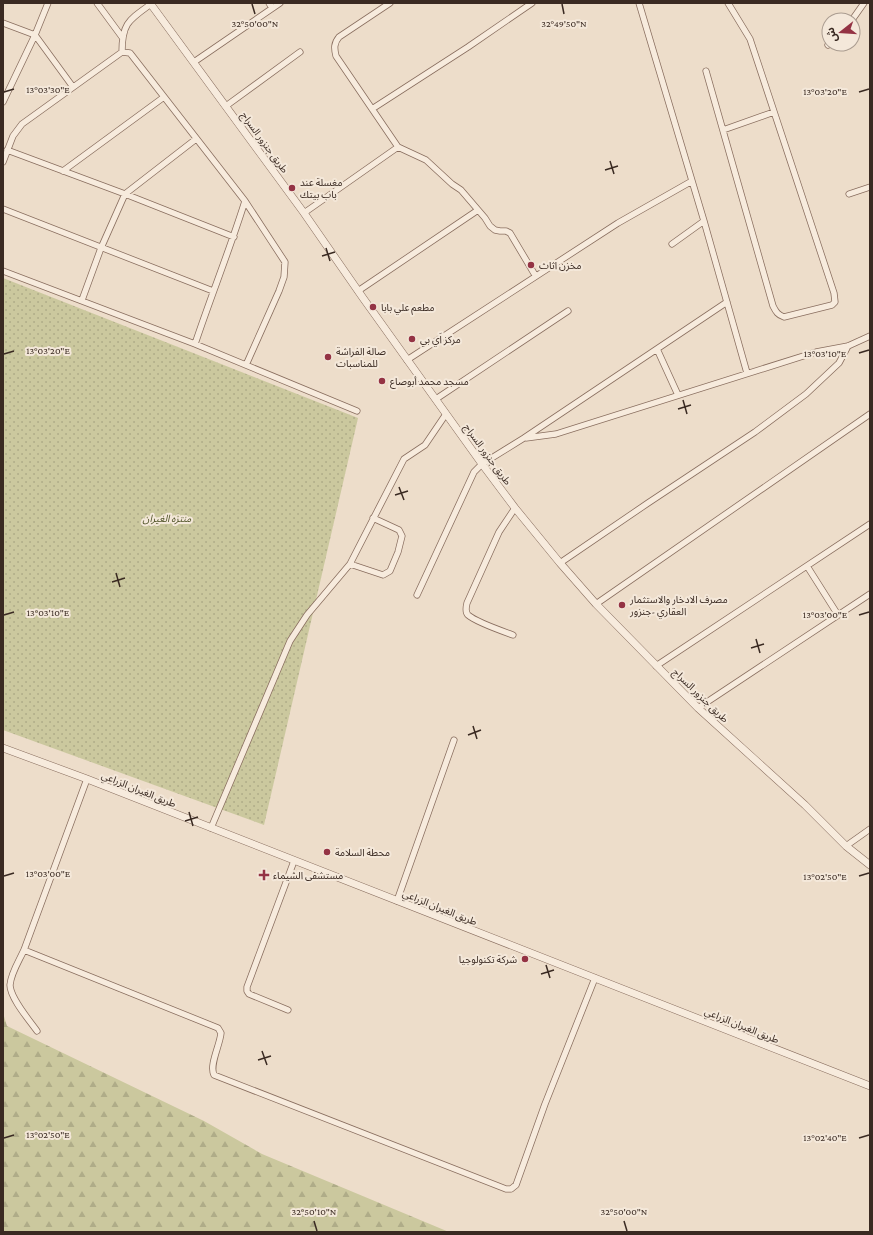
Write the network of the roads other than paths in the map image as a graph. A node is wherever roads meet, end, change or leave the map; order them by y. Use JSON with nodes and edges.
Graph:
{"nodes":[{"id":1,"x":48,"y":3,"type":"edge"},
{"id":2,"x":97,"y":3,"type":"edge"},
{"id":3,"x":280,"y":3,"type":"edge"},
{"id":4,"x":390,"y":3,"type":"edge"},
{"id":5,"x":532,"y":3,"type":"edge"},
{"id":6,"x":639,"y":3,"type":"edge"},
{"id":7,"x":728,"y":3,"type":"edge"},
{"id":8,"x":864,"y":3,"type":"edge"},
{"id":9,"x":151,"y":4,"type":"edge"},
{"id":10,"x":270,"y":6,"type":"edge"},
{"id":11,"x":858,"y":12,"type":"edge"},
{"id":12,"x":3,"y":23,"type":"edge"},
{"id":13,"x":35,"y":35,"type":"junction"},
{"id":14,"x":122,"y":37,"type":"junction"},
{"id":15,"x":122,"y":52,"type":"junction"},
{"id":16,"x":300,"y":52,"type":"dead end"},
{"id":17,"x":194,"y":62,"type":"junction"},
{"id":18,"x":706,"y":71,"type":"dead end"},
{"id":19,"x":73,"y":87,"type":"junction"},
{"id":20,"x":164,"y":97,"type":"junction"},
{"id":21,"x":3,"y":102,"type":"edge"},
{"id":22,"x":226,"y":106,"type":"junction"},
{"id":23,"x":372,"y":109,"type":"junction"},
{"id":24,"x":774,"y":112,"type":"junction"},
{"id":25,"x":723,"y":130,"type":"junction"},
{"id":26,"x":196,"y":139,"type":"junction"},
{"id":27,"x":398,"y":147,"type":"junction"},
{"id":28,"x":7,"y":150,"type":"junction"},
{"id":29,"x":3,"y":162,"type":"edge"},
{"id":30,"x":63,"y":171,"type":"junction"},
{"id":31,"x":692,"y":181,"type":"junction"},
{"id":32,"x":870,"y":187,"type":"edge"},
{"id":33,"x":125,"y":194,"type":"junction"},
{"id":34,"x":849,"y":194,"type":"dead end"},
{"id":35,"x":245,"y":201,"type":"junction"},
{"id":36,"x":3,"y":209,"type":"edge"},
{"id":37,"x":478,"y":210,"type":"junction"},
{"id":38,"x":304,"y":213,"type":"junction"},
{"id":39,"x":704,"y":221,"type":"junction"},
{"id":40,"x":234,"y":237,"type":"junction"},
{"id":41,"x":672,"y":244,"type":"dead end"},
{"id":42,"x":101,"y":248,"type":"junction"},
{"id":43,"x":3,"y":270,"type":"edge"},
{"id":44,"x":535,"y":276,"type":"junction"},
{"id":45,"x":212,"y":291,"type":"junction"},
{"id":46,"x":358,"y":291,"type":"junction"},
{"id":47,"x":82,"y":300,"type":"junction"},
{"id":48,"x":727,"y":302,"type":"junction"},
{"id":49,"x":568,"y":312,"type":"dead end"},
{"id":50,"x":870,"y":336,"type":"edge"},
{"id":51,"x":195,"y":344,"type":"junction"},
{"id":52,"x":848,"y":346,"type":"junction"},
{"id":53,"x":657,"y":349,"type":"junction"},
{"id":54,"x":407,"y":360,"type":"junction"},
{"id":55,"x":246,"y":365,"type":"junction"},
{"id":56,"x":747,"y":373,"type":"junction"},
{"id":57,"x":678,"y":395,"type":"junction"},
{"id":58,"x":436,"y":400,"type":"junction"},
{"id":59,"x":357,"y":411,"type":"dead end"},
{"id":60,"x":446,"y":414,"type":"junction"},
{"id":61,"x":870,"y":414,"type":"edge"},
{"id":62,"x":524,"y":438,"type":"junction"},
{"id":63,"x":482,"y":464,"type":"junction"},
{"id":64,"x":515,"y":508,"type":"junction"},
{"id":65,"x":373,"y":518,"type":"junction"},
{"id":66,"x":870,"y":524,"type":"edge"},
{"id":67,"x":560,"y":563,"type":"junction"},
{"id":68,"x":350,"y":564,"type":"junction"},
{"id":69,"x":807,"y":566,"type":"junction"},
{"id":70,"x":870,"y":594,"type":"edge"},
{"id":71,"x":417,"y":595,"type":"dead end"},
{"id":72,"x":596,"y":604,"type":"junction"},
{"id":73,"x":838,"y":615,"type":"junction"},
{"id":74,"x":513,"y":636,"type":"dead end"},
{"id":75,"x":656,"y":666,"type":"junction"},
{"id":76,"x":698,"y":708,"type":"junction"},
{"id":77,"x":454,"y":740,"type":"dead end"},
{"id":78,"x":3,"y":748,"type":"edge"},
{"id":79,"x":87,"y":780,"type":"junction"},
{"id":80,"x":211,"y":828,"type":"junction"},
{"id":81,"x":870,"y":829,"type":"edge"},
{"id":82,"x":846,"y":846,"type":"junction"},
{"id":83,"x":294,"y":861,"type":"junction"},
{"id":84,"x":870,"y":865,"type":"edge"},
{"id":85,"x":397,"y":901,"type":"junction"},
{"id":86,"x":24,"y":950,"type":"junction"},
{"id":87,"x":595,"y":978,"type":"junction"},
{"id":88,"x":288,"y":1010,"type":"dead end"},
{"id":89,"x":37,"y":1031,"type":"dead end"},
{"id":90,"x":870,"y":1086,"type":"edge"}],
"edges":[{"from":1,"to":13,"type":"street"},
{"from":2,"to":14,"type":"street"},
{"from":3,"to":10,"type":"street"},
{"from":4,"to":23,"type":"street"},
{"from":5,"to":23,"type":"street"},
{"from":6,"to":31,"type":"street"},
{"from":7,"to":24,"type":"street"},
{"from":8,"to":11,"type":"street"},
{"from":9,"to":14,"type":"street"},
{"from":9,"to":17,"type":"street","name":"طريق جنزور السراج"},
{"from":10,"to":17,"type":"street"},
{"from":12,"to":13,"type":"street"},
{"from":13,"to":19,"type":"street"},
{"from":13,"to":21,"type":"street"},
{"from":14,"to":15,"type":"street"},
{"from":15,"to":19,"type":"street"},
{"from":15,"to":20,"type":"street"},
{"from":16,"to":22,"type":"street"},
{"from":17,"to":22,"type":"street","name":"طريق جنزور السراج"},
{"from":18,"to":25,"type":"street"},
{"from":19,"to":28,"type":"street"},
{"from":20,"to":26,"type":"street"},
{"from":20,"to":30,"type":"street"},
{"from":22,"to":38,"type":"street","name":"طريق جنزور السراج"},
{"from":23,"to":27,"type":"street"},
{"from":24,"to":25,"type":"street"},
{"from":24,"to":25,"type":"street"},
{"from":26,"to":33,"type":"street"},
{"from":26,"to":35,"type":"street"},
{"from":27,"to":37,"type":"street"},
{"from":27,"to":38,"type":"street"},
{"from":28,"to":29,"type":"street"},
{"from":28,"to":30,"type":"street"},
{"from":30,"to":33,"type":"street"},
{"from":31,"to":39,"type":"street"},
{"from":31,"to":44,"type":"street"},
{"from":32,"to":34,"type":"street"},
{"from":33,"to":40,"type":"street"},
{"from":33,"to":42,"type":"street"},
{"from":35,"to":40,"type":"street"},
{"from":35,"to":55,"type":"street"},
{"from":36,"to":42,"type":"street"},
{"from":37,"to":44,"type":"street"},
{"from":37,"to":46,"type":"street"},
{"from":38,"to":46,"type":"street","name":"طريق جنزور السراج"},
{"from":39,"to":41,"type":"street"},
{"from":39,"to":48,"type":"street"},
{"from":40,"to":45,"type":"street"},
{"from":42,"to":45,"type":"street"},
{"from":42,"to":47,"type":"street"},
{"from":43,"to":47,"type":"street"},
{"from":44,"to":54,"type":"street"},
{"from":45,"to":51,"type":"street"},
{"from":46,"to":54,"type":"street","name":"طريق جنزور السراج"},
{"from":47,"to":51,"type":"street"},
{"from":48,"to":53,"type":"street"},
{"from":48,"to":56,"type":"street"},
{"from":49,"to":58,"type":"street"},
{"from":50,"to":52,"type":"street"},
{"from":51,"to":55,"type":"street"},
{"from":52,"to":56,"type":"street"},
{"from":52,"to":67,"type":"street"},
{"from":53,"to":57,"type":"street"},
{"from":53,"to":62,"type":"street"},
{"from":54,"to":58,"type":"street","name":"طريق جنزور السراج"},
{"from":55,"to":59,"type":"street"},
{"from":56,"to":57,"type":"street"},
{"from":57,"to":62,"type":"street"},
{"from":58,"to":60,"type":"street","name":"طريق جنزور السراج"},
{"from":60,"to":63,"type":"street","name":"طريق جنزور السراج"},
{"from":60,"to":65,"type":"street"},
{"from":61,"to":72,"type":"street"},
{"from":62,"to":63,"type":"street"},
{"from":63,"to":64,"type":"street","name":"طريق جنزور السراج"},
{"from":63,"to":71,"type":"street"},
{"from":64,"to":67,"type":"street","name":"طريق جنزور السراج"},
{"from":64,"to":74,"type":"street"},
{"from":65,"to":68,"type":"street"},
{"from":65,"to":68,"type":"street"},
{"from":66,"to":69,"type":"street"},
{"from":67,"to":72,"type":"street","name":"طريق جنزور السراج"},
{"from":68,"to":80,"type":"street"},
{"from":69,"to":73,"type":"street"},
{"from":69,"to":75,"type":"street"},
{"from":70,"to":73,"type":"street"},
{"from":72,"to":75,"type":"street","name":"طريق جنزور السراج"},
{"from":73,"to":76,"type":"street"},
{"from":75,"to":76,"type":"street","name":"طريق جنزور السراج"},
{"from":76,"to":82,"type":"street","name":"طريق جنزور السراج"},
{"from":77,"to":85,"type":"street"},
{"from":78,"to":79,"type":"street","name":"طريق الغيران الزراعي"},
{"from":79,"to":80,"type":"street","name":"طريق الغيران الزراعي"},
{"from":79,"to":86,"type":"street"},
{"from":80,"to":83,"type":"street","name":"طريق الغيران الزراعي"},
{"from":81,"to":82,"type":"street"},
{"from":82,"to":84,"type":"street","name":"طريق جنزور السراج"},
{"from":83,"to":85,"type":"street","name":"طريق الغيران الزراعي"},
{"from":83,"to":88,"type":"street"},
{"from":85,"to":87,"type":"street","name":"طريق الغيران الزراعي"},
{"from":86,"to":87,"type":"street"},
{"from":86,"to":89,"type":"street"},
{"from":87,"to":90,"type":"street","name":"طريق الغيران الزراعي"}]}
